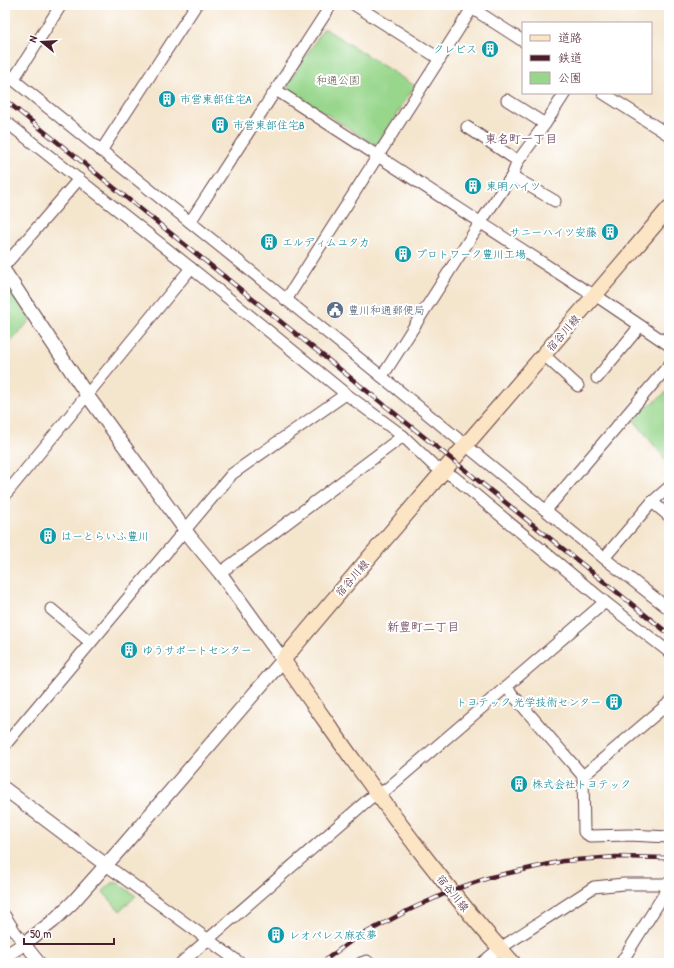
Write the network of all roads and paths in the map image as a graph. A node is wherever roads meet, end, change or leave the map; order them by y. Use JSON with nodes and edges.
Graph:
{"nodes":[{"id":1,"x":61,"y":5,"type":"edge"},
{"id":2,"x":196,"y":5,"type":"edge"},
{"id":3,"x":331,"y":5,"type":"edge"},
{"id":4,"x":355,"y":5,"type":"edge"},
{"id":5,"x":471,"y":6,"type":"edge"},
{"id":6,"x":522,"y":40,"type":"edge"},
{"id":7,"x":440,"y":59,"type":"junction"},
{"id":8,"x":9,"y":77,"type":"edge"},
{"id":9,"x":276,"y":90,"type":"junction"},
{"id":10,"x":564,"y":94,"type":"edge"},
{"id":11,"x":605,"y":94,"type":"edge"},
{"id":12,"x":506,"y":100,"type":"dead end"},
{"id":13,"x":5,"y":121,"type":"edge"},
{"id":14,"x":545,"y":124,"type":"junction"},
{"id":15,"x":467,"y":127,"type":"dead end"},
{"id":16,"x":669,"y":135,"type":"edge"},
{"id":17,"x":101,"y":151,"type":"junction"},
{"id":18,"x":377,"y":156,"type":"junction"},
{"id":19,"x":518,"y":161,"type":"junction"},
{"id":20,"x":512,"y":176,"type":"junction"},
{"id":21,"x":78,"y":179,"type":"junction"},
{"id":22,"x":555,"y":202,"type":"dead end"},
{"id":23,"x":669,"y":208,"type":"edge"},
{"id":24,"x":190,"y":222,"type":"junction"},
{"id":25,"x":480,"y":223,"type":"junction"},
{"id":26,"x":5,"y":265,"type":"edge"},
{"id":27,"x":191,"y":268,"type":"junction"},
{"id":28,"x":5,"y":272,"type":"edge"},
{"id":29,"x":596,"y":295,"type":"junction"},
{"id":30,"x":286,"y":300,"type":"junction"},
{"id":31,"x":640,"y":326,"type":"junction"},
{"id":32,"x":669,"y":345,"type":"edge"},
{"id":33,"x":544,"y":355,"type":"junction"},
{"id":34,"x":669,"y":365,"type":"edge"},
{"id":35,"x":381,"y":376,"type":"junction"},
{"id":36,"x":597,"y":378,"type":"dead end"},
{"id":37,"x":578,"y":386,"type":"dead end"},
{"id":38,"x":346,"y":394,"type":"junction"},
{"id":39,"x":87,"y":395,"type":"junction"},
{"id":40,"x":403,"y":436,"type":"junction"},
{"id":41,"x":466,"y":446,"type":"junction"},
{"id":42,"x":444,"y":471,"type":"junction"},
{"id":43,"x":669,"y":487,"type":"edge"},
{"id":44,"x":5,"y":495,"type":"edge"},
{"id":45,"x":652,"y":502,"type":"junction"},
{"id":46,"x":546,"y":510,"type":"junction"},
{"id":47,"x":669,"y":516,"type":"edge"},
{"id":48,"x":184,"y":528,"type":"junction"},
{"id":49,"x":604,"y":558,"type":"junction"},
{"id":50,"x":220,"y":573,"type":"junction"},
{"id":51,"x":605,"y":602,"type":"junction"},
{"id":52,"x":51,"y":609,"type":"dead end"},
{"id":53,"x":669,"y":609,"type":"edge"},
{"id":54,"x":90,"y":642,"type":"junction"},
{"id":55,"x":669,"y":652,"type":"edge"},
{"id":56,"x":283,"y":660,"type":"junction"},
{"id":57,"x":506,"y":688,"type":"junction"},
{"id":58,"x":669,"y":703,"type":"edge"},
{"id":59,"x":5,"y":744,"type":"edge"},
{"id":60,"x":583,"y":776,"type":"junction"},
{"id":61,"x":5,"y":789,"type":"edge"},
{"id":62,"x":377,"y":794,"type":"junction"},
{"id":63,"x":669,"y":837,"type":"edge"},
{"id":64,"x":106,"y":864,"type":"junction"},
{"id":65,"x":669,"y":884,"type":"edge"},
{"id":66,"x":5,"y":916,"type":"edge"},
{"id":67,"x":208,"y":939,"type":"junction"},
{"id":68,"x":24,"y":944,"type":"junction"},
{"id":69,"x":499,"y":949,"type":"junction"},
{"id":70,"x":5,"y":956,"type":"edge"},
{"id":71,"x":40,"y":963,"type":"edge"},
{"id":72,"x":181,"y":963,"type":"edge"},
{"id":73,"x":240,"y":963,"type":"edge"},
{"id":74,"x":361,"y":963,"type":"edge"},
{"id":75,"x":369,"y":963,"type":"edge"},
{"id":76,"x":482,"y":963,"type":"edge"},
{"id":77,"x":512,"y":963,"type":"edge"},
{"id":78,"x":621,"y":963,"type":"edge"}],
"edges":[{"from":1,"to":8,"type":"street"},
{"from":2,"to":17,"type":"street"},
{"from":3,"to":9,"type":"street"},
{"from":4,"to":7,"type":"street"},
{"from":5,"to":6,"type":"street"},
{"from":5,"to":7,"type":"street"},
{"from":7,"to":18,"type":"street"},
{"from":8,"to":17,"type":"street"},
{"from":9,"to":18,"type":"street"},
{"from":9,"to":24,"type":"street"},
{"from":10,"to":14,"type":"street"},
{"from":11,"to":16,"type":"street"},
{"from":12,"to":14,"type":"street"},
{"from":13,"to":21,"type":"street"},
{"from":14,"to":19,"type":"street"},
{"from":15,"to":19,"type":"street"},
{"from":17,"to":24,"type":"street"},
{"from":18,"to":25,"type":"street"},
{"from":18,"to":30,"type":"street"},
{"from":19,"to":20,"type":"street"},
{"from":20,"to":22,"type":"street"},
{"from":20,"to":25,"type":"street"},
{"from":21,"to":26,"type":"street"},
{"from":21,"to":27,"type":"street"},
{"from":23,"to":29,"type":"main road","name":"宿谷川線"},
{"from":24,"to":30,"type":"street"},
{"from":25,"to":29,"type":"street"},
{"from":25,"to":35,"type":"street"},
{"from":27,"to":38,"type":"street"},
{"from":27,"to":39,"type":"street"},
{"from":28,"to":39,"type":"street"},
{"from":29,"to":31,"type":"street"},
{"from":29,"to":33,"type":"main road","name":"宿谷川線"},
{"from":30,"to":35,"type":"street"},
{"from":31,"to":32,"type":"street"},
{"from":31,"to":36,"type":"street"},
{"from":33,"to":37,"type":"street"},
{"from":33,"to":41,"type":"main road","name":"宿谷川線"},
{"from":34,"to":46,"type":"street"},
{"from":35,"to":41,"type":"street"},
{"from":38,"to":40,"type":"street"},
{"from":38,"to":48,"type":"street"},
{"from":39,"to":44,"type":"street"},
{"from":39,"to":48,"type":"street"},
{"from":40,"to":42,"type":"street"},
{"from":40,"to":50,"type":"street"},
{"from":41,"to":42,"type":"main road","name":"宿谷川線"},
{"from":41,"to":46,"type":"street"},
{"from":42,"to":51,"type":"street"},
{"from":42,"to":56,"type":"main road","name":"宿谷川線"},
{"from":43,"to":45,"type":"street"},
{"from":45,"to":47,"type":"street"},
{"from":45,"to":49,"type":"street"},
{"from":46,"to":49,"type":"street"},
{"from":48,"to":50,"type":"street"},
{"from":48,"to":54,"type":"street"},
{"from":49,"to":53,"type":"street"},
{"from":50,"to":56,"type":"street"},
{"from":51,"to":55,"type":"street"},
{"from":51,"to":57,"type":"street"},
{"from":52,"to":54,"type":"street"},
{"from":54,"to":59,"type":"street"},
{"from":56,"to":62,"type":"main road","name":"宿谷川線"},
{"from":56,"to":64,"type":"street"},
{"from":57,"to":60,"type":"street"},
{"from":57,"to":62,"type":"street"},
{"from":58,"to":60,"type":"street"},
{"from":60,"to":63,"type":"street"},
{"from":61,"to":64,"type":"street"},
{"from":62,"to":67,"type":"street"},
{"from":62,"to":69,"type":"main road","name":"宿谷川線"},
{"from":64,"to":67,"type":"street"},
{"from":64,"to":68,"type":"street"},
{"from":65,"to":69,"type":"street"},
{"from":65,"to":78,"type":"street"},
{"from":66,"to":68,"type":"street"},
{"from":67,"to":72,"type":"street"},
{"from":67,"to":73,"type":"street"},
{"from":68,"to":70,"type":"street"},
{"from":68,"to":71,"type":"street"},
{"from":69,"to":76,"type":"street"},
{"from":69,"to":77,"type":"main road","name":"宿谷川線"},
{"from":74,"to":75,"type":"street"}]}
